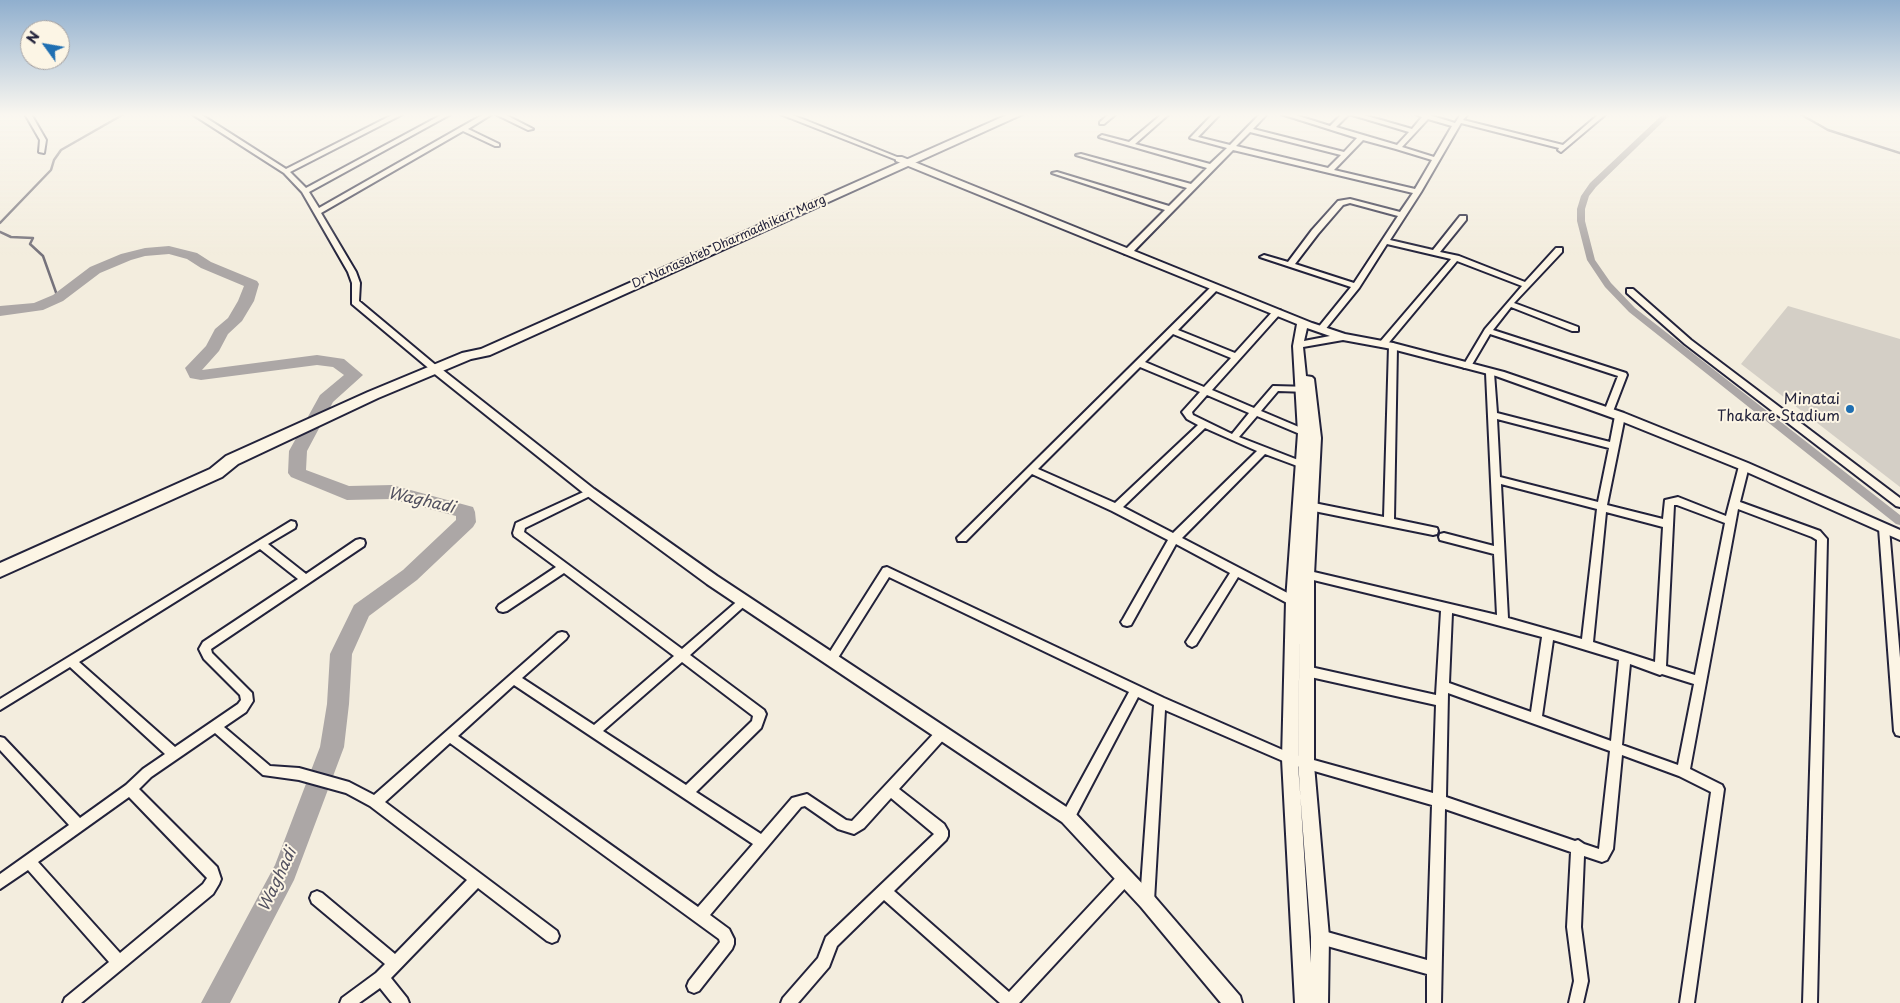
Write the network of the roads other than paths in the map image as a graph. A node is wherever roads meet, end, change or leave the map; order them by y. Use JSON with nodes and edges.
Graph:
{"nodes":[{"id":1,"x":268,"y":161,"type":"edge"},
{"id":2,"x":308,"y":161,"type":"edge"},
{"id":3,"x":361,"y":161,"type":"edge"},
{"id":4,"x":407,"y":161,"type":"edge"},
{"id":5,"x":903,"y":161,"type":"joint"},
{"id":6,"x":1100,"y":161,"type":"edge"},
{"id":7,"x":1189,"y":161,"type":"edge"},
{"id":8,"x":1218,"y":161,"type":"edge"},
{"id":9,"x":1288,"y":161,"type":"edge"},
{"id":10,"x":1340,"y":161,"type":"edge"},
{"id":11,"x":1434,"y":161,"type":"edge"},
{"id":12,"x":1212,"y":167,"type":"junction"},
{"id":13,"x":1330,"y":171,"type":"junction"},
{"id":14,"x":286,"y":172,"type":"junction"},
{"id":15,"x":1055,"y":173,"type":"dead end"},
{"id":16,"x":1192,"y":187,"type":"junction"},
{"id":17,"x":305,"y":191,"type":"junction"},
{"id":18,"x":1417,"y":192,"type":"junction"},
{"id":19,"x":1170,"y":209,"type":"junction"},
{"id":20,"x":317,"y":212,"type":"junction"},
{"id":21,"x":1402,"y":215,"type":"junction"},
{"id":22,"x":1463,"y":218,"type":"dead end"},
{"id":23,"x":1386,"y":241,"type":"junction"},
{"id":24,"x":1559,"y":250,"type":"dead end"},
{"id":25,"x":1128,"y":252,"type":"junction"},
{"id":26,"x":1436,"y":252,"type":"junction"},
{"id":27,"x":1264,"y":257,"type":"dead end"},
{"id":28,"x":1456,"y":258,"type":"junction"},
{"id":29,"x":1290,"y":265,"type":"junction"},
{"id":30,"x":1527,"y":285,"type":"junction"},
{"id":31,"x":1356,"y":286,"type":"junction"},
{"id":32,"x":1216,"y":287,"type":"junction"},
{"id":33,"x":1630,"y":291,"type":"dead end"},
{"id":34,"x":1508,"y":304,"type":"junction"},
{"id":35,"x":1277,"y":312,"type":"junction"},
{"id":36,"x":1311,"y":325,"type":"junction"},
{"id":37,"x":1575,"y":329,"type":"dead end"},
{"id":38,"x":1174,"y":331,"type":"junction"},
{"id":39,"x":1488,"y":331,"type":"junction"},
{"id":40,"x":1343,"y":337,"type":"junction"},
{"id":41,"x":1305,"y":344,"type":"junction"},
{"id":42,"x":1388,"y":345,"type":"junction"},
{"id":43,"x":467,"y":356,"type":"joint"},
{"id":44,"x":1237,"y":357,"type":"junction"},
{"id":45,"x":1139,"y":362,"type":"junction"},
{"id":46,"x":1467,"y":366,"type":"junction"},
{"id":47,"x":434,"y":369,"type":"junction"},
{"id":48,"x":1490,"y":373,"type":"junction"},
{"id":49,"x":1305,"y":389,"type":"junction"},
{"id":50,"x":1205,"y":391,"type":"junction"},
{"id":51,"x":1255,"y":412,"type":"junction"},
{"id":52,"x":1492,"y":415,"type":"junction"},
{"id":53,"x":1616,"y":416,"type":"junction"},
{"id":54,"x":1204,"y":424,"type":"junction"},
{"id":55,"x":1310,"y":435,"type":"junction"},
{"id":56,"x":1233,"y":438,"type":"junction"},
{"id":57,"x":1613,"y":446,"type":"junction"},
{"id":58,"x":1263,"y":450,"type":"junction"},
{"id":59,"x":232,"y":460,"type":"junction"},
{"id":60,"x":1308,"y":467,"type":"junction"},
{"id":61,"x":1743,"y":468,"type":"junction"},
{"id":62,"x":1031,"y":470,"type":"junction"},
{"id":63,"x":1495,"y":479,"type":"junction"},
{"id":64,"x":590,"y":492,"type":"junction"},
{"id":65,"x":1900,"y":503,"type":"edge"},
{"id":66,"x":1734,"y":504,"type":"junction"},
{"id":67,"x":1602,"y":505,"type":"junction"},
{"id":68,"x":1306,"y":506,"type":"junction"},
{"id":69,"x":1116,"y":508,"type":"junction"},
{"id":70,"x":1730,"y":521,"type":"junction"},
{"id":71,"x":1389,"y":522,"type":"junction"},
{"id":72,"x":1667,"y":524,"type":"junction"},
{"id":73,"x":291,"y":525,"type":"dead end"},
{"id":74,"x":1433,"y":530,"type":"dead end"},
{"id":75,"x":1884,"y":531,"type":"junction"},
{"id":76,"x":1900,"y":535,"type":"edge"},
{"id":77,"x":1444,"y":537,"type":"dead end"},
{"id":78,"x":962,"y":538,"type":"dead end"},
{"id":79,"x":1174,"y":539,"type":"junction"},
{"id":80,"x":1900,"y":540,"type":"edge"},
{"id":81,"x":360,"y":543,"type":"dead end"},
{"id":82,"x":261,"y":544,"type":"junction"},
{"id":83,"x":1500,"y":552,"type":"junction"},
{"id":84,"x":0,"y":558,"type":"edge"},
{"id":85,"x":564,"y":567,"type":"junction"},
{"id":86,"x":0,"y":570,"type":"edge"},
{"id":87,"x":1236,"y":572,"type":"junction"},
{"id":88,"x":1301,"y":574,"type":"junction"},
{"id":89,"x":305,"y":579,"type":"junction"},
{"id":90,"x":745,"y":601,"type":"junction"},
{"id":91,"x":1293,"y":601,"type":"junction"},
{"id":92,"x":503,"y":608,"type":"dead end"},
{"id":93,"x":1447,"y":609,"type":"junction"},
{"id":94,"x":1503,"y":621,"type":"junction"},
{"id":95,"x":1127,"y":622,"type":"dead end"},
{"id":96,"x":1548,"y":634,"type":"junction"},
{"id":97,"x":562,"y":636,"type":"dead end"},
{"id":98,"x":1192,"y":642,"type":"dead end"},
{"id":99,"x":1587,"y":645,"type":"junction"},
{"id":100,"x":682,"y":656,"type":"junction"},
{"id":101,"x":832,"y":658,"type":"junction"},
{"id":102,"x":1626,"y":658,"type":"junction"},
{"id":103,"x":71,"y":661,"type":"junction"},
{"id":104,"x":1660,"y":670,"type":"junction"},
{"id":105,"x":1306,"y":671,"type":"junction"},
{"id":106,"x":514,"y":679,"type":"junction"},
{"id":107,"x":1699,"y":681,"type":"junction"},
{"id":108,"x":1443,"y":686,"type":"junction"},
{"id":109,"x":1136,"y":690,"type":"junction"},
{"id":110,"x":1442,"y":701,"type":"junction"},
{"id":111,"x":1160,"y":702,"type":"junction"},
{"id":112,"x":0,"y":705,"type":"edge"},
{"id":113,"x":1536,"y":719,"type":"junction"},
{"id":114,"x":216,"y":727,"type":"junction"},
{"id":115,"x":1900,"y":731,"type":"edge"},
{"id":116,"x":594,"y":732,"type":"junction"},
{"id":117,"x":942,"y":733,"type":"junction"},
{"id":118,"x":449,"y":736,"type":"junction"},
{"id":119,"x":0,"y":742,"type":"edge"},
{"id":120,"x":1618,"y":748,"type":"junction"},
{"id":121,"x":174,"y":754,"type":"junction"},
{"id":122,"x":1290,"y":759,"type":"junction"},
{"id":123,"x":1306,"y":765,"type":"junction"},
{"id":124,"x":1683,"y":772,"type":"junction"},
{"id":125,"x":130,"y":789,"type":"junction"},
{"id":126,"x":890,"y":790,"type":"junction"},
{"id":127,"x":686,"y":793,"type":"junction"},
{"id":128,"x":1440,"y":801,"type":"junction"},
{"id":129,"x":375,"y":802,"type":"junction"},
{"id":130,"x":1068,"y":817,"type":"junction"},
{"id":131,"x":79,"y":826,"type":"junction"},
{"id":132,"x":762,"y":842,"type":"junction"},
{"id":133,"x":1578,"y":846,"type":"junction"},
{"id":134,"x":29,"y":862,"type":"junction"},
{"id":135,"x":1125,"y":878,"type":"junction"},
{"id":136,"x":477,"y":879,"type":"junction"},
{"id":137,"x":0,"y":882,"type":"edge"},
{"id":138,"x":884,"y":891,"type":"junction"},
{"id":139,"x":317,"y":898,"type":"dead end"},
{"id":140,"x":1147,"y":901,"type":"junction"},
{"id":141,"x":699,"y":916,"type":"junction"},
{"id":142,"x":552,"y":936,"type":"dead end"},
{"id":143,"x":1320,"y":937,"type":"junction"},
{"id":144,"x":119,"y":962,"type":"junction"},
{"id":145,"x":395,"y":963,"type":"junction"},
{"id":146,"x":1434,"y":969,"type":"junction"},
{"id":147,"x":381,"y":978,"type":"junction"},
{"id":148,"x":694,"y":986,"type":"dead end"},
{"id":149,"x":1314,"y":991,"type":"edge"},
{"id":150,"x":1010,"y":1002,"type":"edge"},
{"id":151,"x":70,"y":1003,"type":"edge"},
{"id":152,"x":347,"y":1003,"type":"edge"},
{"id":153,"x":402,"y":1003,"type":"edge"},
{"id":154,"x":788,"y":1003,"type":"edge"},
{"id":155,"x":1233,"y":1003,"type":"edge"},
{"id":156,"x":1304,"y":1003,"type":"edge"},
{"id":157,"x":1434,"y":1003,"type":"edge"},
{"id":158,"x":1576,"y":1003,"type":"edge"},
{"id":159,"x":1687,"y":1003,"type":"edge"},
{"id":160,"x":1810,"y":1003,"type":"edge"}],
"edges":[{"from":1,"to":14,"type":"street"},
{"from":2,"to":14,"type":"street"},
{"from":3,"to":17,"type":"street"},
{"from":4,"to":20,"type":"street"},
{"from":5,"to":25,"type":"street"},
{"from":5,"to":43,"type":"main road","name":"Dr Nanasaheb Dharmadhikari Marg"},
{"from":6,"to":16,"type":"street"},
{"from":7,"to":12,"type":"street"},
{"from":8,"to":12,"type":"street"},
{"from":9,"to":13,"type":"street"},
{"from":10,"to":13,"type":"street"},
{"from":11,"to":18,"type":"street"},
{"from":12,"to":16,"type":"street"},
{"from":13,"to":18,"type":"street"},
{"from":14,"to":17,"type":"street"},
{"from":15,"to":19,"type":"street"},
{"from":16,"to":19,"type":"street"},
{"from":17,"to":20,"type":"street"},
{"from":18,"to":21,"type":"street"},
{"from":19,"to":25,"type":"street"},
{"from":20,"to":47,"type":"street"},
{"from":21,"to":23,"type":"street"},
{"from":21,"to":29,"type":"street"},
{"from":22,"to":26,"type":"street"},
{"from":23,"to":26,"type":"street"},
{"from":23,"to":31,"type":"street"},
{"from":24,"to":30,"type":"street"},
{"from":25,"to":32,"type":"street"},
{"from":26,"to":28,"type":"street"},
{"from":27,"to":29,"type":"street"},
{"from":28,"to":30,"type":"street"},
{"from":28,"to":42,"type":"street"},
{"from":29,"to":31,"type":"street"},
{"from":30,"to":34,"type":"street"},
{"from":31,"to":36,"type":"street"},
{"from":32,"to":35,"type":"street"},
{"from":32,"to":38,"type":"street"},
{"from":33,"to":65,"type":"street"},
{"from":34,"to":37,"type":"street"},
{"from":34,"to":39,"type":"street"},
{"from":35,"to":36,"type":"street"},
{"from":35,"to":44,"type":"street"},
{"from":36,"to":40,"type":"street"},
{"from":36,"to":41,"type":"street"},
{"from":36,"to":49,"type":"street"},
{"from":38,"to":44,"type":"street"},
{"from":38,"to":45,"type":"street"},
{"from":39,"to":46,"type":"street"},
{"from":39,"to":53,"type":"street"},
{"from":40,"to":41,"type":"street"},
{"from":40,"to":42,"type":"street"},
{"from":41,"to":49,"type":"street"},
{"from":42,"to":46,"type":"street"},
{"from":42,"to":71,"type":"street"},
{"from":43,"to":47,"type":"main road","name":"Dr Nanasaheb Dharmadhikari Marg"},
{"from":44,"to":50,"type":"street"},
{"from":45,"to":50,"type":"street"},
{"from":45,"to":62,"type":"street"},
{"from":46,"to":48,"type":"street"},
{"from":47,"to":59,"type":"main road","name":"Dr Nanasaheb Dharmadhikari Marg"},
{"from":47,"to":64,"type":"street"},
{"from":48,"to":52,"type":"street"},
{"from":48,"to":53,"type":"street"},
{"from":49,"to":51,"type":"street"},
{"from":49,"to":55,"type":"street"},
{"from":50,"to":51,"type":"street"},
{"from":50,"to":54,"type":"street"},
{"from":51,"to":55,"type":"street"},
{"from":51,"to":56,"type":"street"},
{"from":52,"to":57,"type":"street"},
{"from":52,"to":63,"type":"street"},
{"from":53,"to":57,"type":"street"},
{"from":53,"to":61,"type":"street"},
{"from":54,"to":56,"type":"street"},
{"from":54,"to":69,"type":"street"},
{"from":55,"to":60,"type":"street"},
{"from":56,"to":58,"type":"street"},
{"from":57,"to":67,"type":"street"},
{"from":58,"to":60,"type":"street"},
{"from":58,"to":79,"type":"street"},
{"from":59,"to":84,"type":"main road","name":"Dr Nanasaheb Dharmadhikari Marg"},
{"from":59,"to":86,"type":"main road","name":"Dr Nanasaheb Dharmadhikari Marg"},
{"from":60,"to":68,"type":"street"},
{"from":61,"to":66,"type":"street"},
{"from":61,"to":75,"type":"street"},
{"from":62,"to":69,"type":"street"},
{"from":62,"to":78,"type":"street"},
{"from":63,"to":67,"type":"street"},
{"from":63,"to":83,"type":"street"},
{"from":64,"to":85,"type":"street"},
{"from":64,"to":90,"type":"street"},
{"from":66,"to":70,"type":"street"},
{"from":66,"to":160,"type":"street"},
{"from":67,"to":72,"type":"street"},
{"from":67,"to":99,"type":"street"},
{"from":68,"to":71,"type":"street"},
{"from":68,"to":88,"type":"street"},
{"from":69,"to":79,"type":"street"},
{"from":70,"to":72,"type":"street"},
{"from":70,"to":107,"type":"street"},
{"from":71,"to":74,"type":"street"},
{"from":72,"to":104,"type":"street"},
{"from":73,"to":82,"type":"street"},
{"from":75,"to":76,"type":"street"},
{"from":75,"to":80,"type":"street"},
{"from":75,"to":115,"type":"street"},
{"from":77,"to":83,"type":"street"},
{"from":79,"to":87,"type":"street"},
{"from":79,"to":95,"type":"street"},
{"from":81,"to":89,"type":"street"},
{"from":82,"to":89,"type":"street"},
{"from":82,"to":103,"type":"street"},
{"from":83,"to":94,"type":"street"},
{"from":85,"to":92,"type":"street"},
{"from":85,"to":100,"type":"street"},
{"from":87,"to":91,"type":"street"},
{"from":87,"to":98,"type":"street"},
{"from":88,"to":91,"type":"street"},
{"from":88,"to":93,"type":"street"},
{"from":88,"to":105,"type":"street"},
{"from":89,"to":114,"type":"street"},
{"from":90,"to":100,"type":"street"},
{"from":90,"to":101,"type":"street"},
{"from":91,"to":122,"type":"street"},
{"from":93,"to":94,"type":"street"},
{"from":93,"to":108,"type":"street"},
{"from":94,"to":96,"type":"street"},
{"from":96,"to":99,"type":"street"},
{"from":96,"to":113,"type":"street"},
{"from":97,"to":106,"type":"street"},
{"from":99,"to":102,"type":"street"},
{"from":100,"to":116,"type":"street"},
{"from":100,"to":127,"type":"street"},
{"from":101,"to":109,"type":"street"},
{"from":101,"to":117,"type":"street"},
{"from":102,"to":104,"type":"street"},
{"from":102,"to":120,"type":"street"},
{"from":103,"to":112,"type":"street"},
{"from":103,"to":121,"type":"street"},
{"from":104,"to":107,"type":"street"},
{"from":105,"to":110,"type":"street"},
{"from":105,"to":123,"type":"street"},
{"from":106,"to":116,"type":"street"},
{"from":106,"to":118,"type":"street"},
{"from":107,"to":124,"type":"street"},
{"from":108,"to":110,"type":"street"},
{"from":108,"to":113,"type":"street"},
{"from":109,"to":111,"type":"street"},
{"from":109,"to":130,"type":"street"},
{"from":110,"to":128,"type":"street"},
{"from":111,"to":122,"type":"street"},
{"from":111,"to":140,"type":"street"},
{"from":113,"to":120,"type":"street"},
{"from":114,"to":121,"type":"street"},
{"from":114,"to":129,"type":"street"},
{"from":116,"to":127,"type":"street"},
{"from":117,"to":126,"type":"street"},
{"from":117,"to":130,"type":"street"},
{"from":118,"to":129,"type":"street"},
{"from":118,"to":141,"type":"street"},
{"from":119,"to":131,"type":"street"},
{"from":120,"to":124,"type":"street"},
{"from":120,"to":133,"type":"street"},
{"from":121,"to":125,"type":"street"},
{"from":122,"to":123,"type":"street"},
{"from":122,"to":149,"type":"street"},
{"from":123,"to":128,"type":"street"},
{"from":123,"to":143,"type":"street"},
{"from":124,"to":159,"type":"street"},
{"from":125,"to":131,"type":"street"},
{"from":125,"to":144,"type":"street"},
{"from":126,"to":132,"type":"street"},
{"from":126,"to":138,"type":"street"},
{"from":127,"to":132,"type":"street"},
{"from":128,"to":133,"type":"street"},
{"from":128,"to":146,"type":"street"},
{"from":129,"to":136,"type":"street"},
{"from":130,"to":135,"type":"street"},
{"from":131,"to":134,"type":"street"},
{"from":132,"to":141,"type":"street"},
{"from":133,"to":158,"type":"street"},
{"from":134,"to":137,"type":"street"},
{"from":134,"to":144,"type":"street"},
{"from":135,"to":140,"type":"street"},
{"from":135,"to":150,"type":"street"},
{"from":136,"to":142,"type":"street"},
{"from":136,"to":145,"type":"street"},
{"from":138,"to":150,"type":"street"},
{"from":138,"to":154,"type":"street"},
{"from":139,"to":145,"type":"street"},
{"from":140,"to":155,"type":"street"},
{"from":141,"to":148,"type":"street"},
{"from":143,"to":146,"type":"street"},
{"from":143,"to":149,"type":"street"},
{"from":144,"to":151,"type":"street"},
{"from":145,"to":147,"type":"street"},
{"from":146,"to":157,"type":"street"},
{"from":147,"to":152,"type":"street"},
{"from":147,"to":153,"type":"street"},
{"from":149,"to":156,"type":"street"}]}
